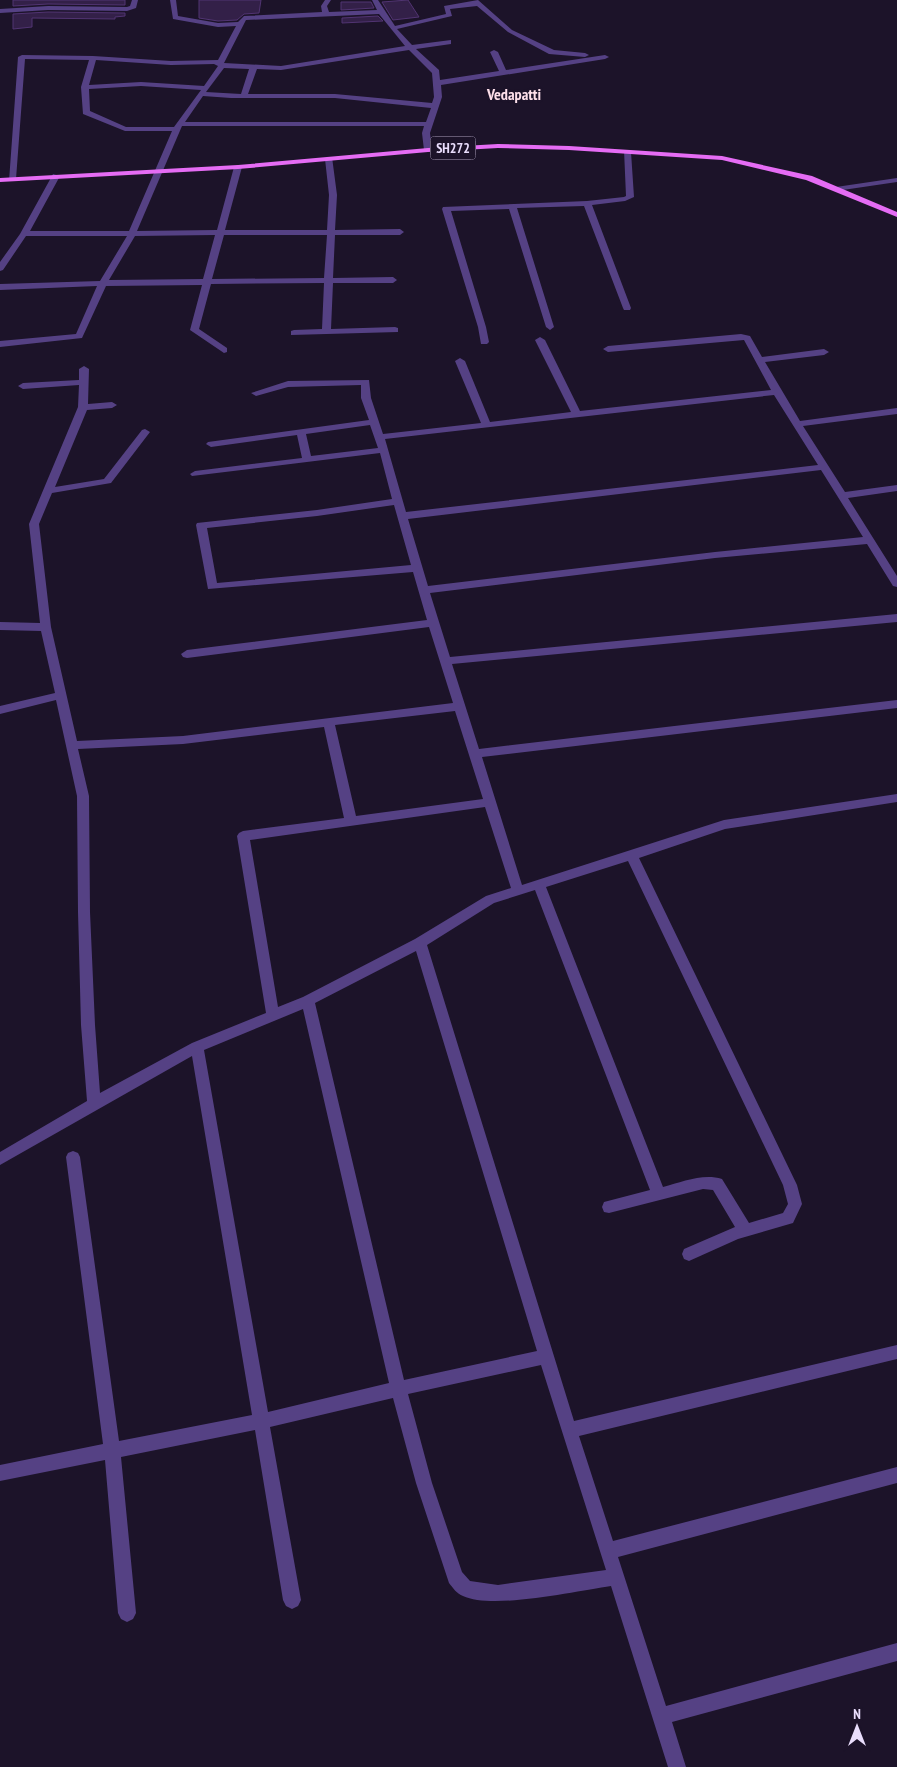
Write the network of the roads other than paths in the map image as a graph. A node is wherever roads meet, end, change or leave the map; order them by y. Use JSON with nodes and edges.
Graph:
{"nodes":[{"id":1,"x":135,"y":0,"type":"edge"},
{"id":2,"x":173,"y":0,"type":"edge"},
{"id":3,"x":328,"y":0,"type":"edge"},
{"id":4,"x":374,"y":0,"type":"edge"},
{"id":5,"x":475,"y":2,"type":"edge"},
{"id":6,"x":0,"y":11,"type":"edge"},
{"id":7,"x":380,"y":12,"type":"junction"},
{"id":8,"x":326,"y":16,"type":"junction"},
{"id":9,"x":241,"y":24,"type":"junction"},
{"id":10,"x":394,"y":28,"type":"junction"},
{"id":11,"x":448,"y":42,"type":"dead end"},
{"id":12,"x":412,"y":49,"type":"junction"},
{"id":13,"x":494,"y":52,"type":"dead end"},
{"id":14,"x":93,"y":58,"type":"junction"},
{"id":15,"x":221,"y":65,"type":"junction"},
{"id":16,"x":253,"y":69,"type":"junction"},
{"id":17,"x":503,"y":72,"type":"junction"},
{"id":18,"x":437,"y":83,"type":"junction"},
{"id":19,"x":85,"y":87,"type":"junction"},
{"id":20,"x":204,"y":91,"type":"junction"},
{"id":21,"x":244,"y":96,"type":"junction"},
{"id":22,"x":436,"y":106,"type":"junction"},
{"id":23,"x":429,"y":124,"type":"junction"},
{"id":24,"x":178,"y":126,"type":"junction"},
{"id":25,"x":428,"y":150,"type":"junction"},
{"id":26,"x":627,"y":152,"type":"junction"},
{"id":27,"x":329,"y":159,"type":"junction"},
{"id":28,"x":238,"y":167,"type":"junction"},
{"id":29,"x":160,"y":171,"type":"junction"},
{"id":30,"x":56,"y":176,"type":"junction"},
{"id":31,"x":0,"y":180,"type":"edge"},
{"id":32,"x":12,"y":180,"type":"junction"},
{"id":33,"x":897,"y":180,"type":"edge"},
{"id":34,"x":836,"y":188,"type":"junction"},
{"id":35,"x":587,"y":203,"type":"junction"},
{"id":36,"x":512,"y":206,"type":"junction"},
{"id":37,"x":897,"y":215,"type":"edge"},
{"id":38,"x":330,"y":231,"type":"junction"},
{"id":39,"x":221,"y":232,"type":"junction"},
{"id":40,"x":400,"y":232,"type":"dead end"},
{"id":41,"x":24,"y":234,"type":"junction"},
{"id":42,"x":132,"y":234,"type":"junction"},
{"id":43,"x":3,"y":260,"type":"edge"},
{"id":44,"x":0,"y":268,"type":"edge"},
{"id":45,"x":330,"y":280,"type":"junction"},
{"id":46,"x":393,"y":280,"type":"dead end"},
{"id":47,"x":103,"y":283,"type":"junction"},
{"id":48,"x":206,"y":283,"type":"junction"},
{"id":49,"x":0,"y":287,"type":"edge"},
{"id":50,"x":627,"y":308,"type":"dead end"},
{"id":51,"x":550,"y":327,"type":"dead end"},
{"id":52,"x":395,"y":330,"type":"dead end"},
{"id":53,"x":326,"y":332,"type":"junction"},
{"id":54,"x":294,"y":333,"type":"dead end"},
{"id":55,"x":540,"y":340,"type":"dead end"},
{"id":56,"x":484,"y":342,"type":"dead end"},
{"id":57,"x":0,"y":344,"type":"edge"},
{"id":58,"x":608,"y":349,"type":"dead end"},
{"id":59,"x":224,"y":350,"type":"dead end"},
{"id":60,"x":824,"y":352,"type":"dead end"},
{"id":61,"x":759,"y":360,"type":"junction"},
{"id":62,"x":460,"y":361,"type":"dead end"},
{"id":63,"x":84,"y":369,"type":"dead end"},
{"id":64,"x":84,"y":382,"type":"junction"},
{"id":65,"x":23,"y":386,"type":"dead end"},
{"id":66,"x":777,"y":392,"type":"junction"},
{"id":67,"x":256,"y":393,"type":"dead end"},
{"id":68,"x":112,"y":405,"type":"dead end"},
{"id":69,"x":83,"y":407,"type":"junction"},
{"id":70,"x":897,"y":411,"type":"edge"},
{"id":71,"x":577,"y":415,"type":"junction"},
{"id":72,"x":374,"y":422,"type":"junction"},
{"id":73,"x":796,"y":424,"type":"junction"},
{"id":74,"x":487,"y":425,"type":"junction"},
{"id":75,"x":145,"y":432,"type":"dead end"},
{"id":76,"x":301,"y":432,"type":"junction"},
{"id":77,"x":379,"y":437,"type":"junction"},
{"id":78,"x":211,"y":444,"type":"dead end"},
{"id":79,"x":384,"y":450,"type":"junction"},
{"id":80,"x":307,"y":460,"type":"junction"},
{"id":81,"x":824,"y":467,"type":"junction"},
{"id":82,"x":196,"y":474,"type":"dead end"},
{"id":83,"x":897,"y":488,"type":"edge"},
{"id":84,"x":48,"y":491,"type":"junction"},
{"id":85,"x":842,"y":496,"type":"junction"},
{"id":86,"x":398,"y":501,"type":"junction"},
{"id":87,"x":403,"y":516,"type":"junction"},
{"id":88,"x":869,"y":540,"type":"junction"},
{"id":89,"x":417,"y":568,"type":"junction"},
{"id":90,"x":893,"y":572,"type":"edge"},
{"id":91,"x":897,"y":584,"type":"edge"},
{"id":92,"x":423,"y":590,"type":"junction"},
{"id":93,"x":897,"y":618,"type":"edge"},
{"id":94,"x":433,"y":623,"type":"junction"},
{"id":95,"x":0,"y":626,"type":"edge"},
{"id":96,"x":46,"y":627,"type":"junction"},
{"id":97,"x":187,"y":654,"type":"dead end"},
{"id":98,"x":445,"y":661,"type":"junction"},
{"id":99,"x":61,"y":695,"type":"junction"},
{"id":100,"x":897,"y":704,"type":"edge"},
{"id":101,"x":460,"y":706,"type":"junction"},
{"id":102,"x":0,"y":710,"type":"edge"},
{"id":103,"x":329,"y":722,"type":"junction"},
{"id":104,"x":72,"y":745,"type":"junction"},
{"id":105,"x":475,"y":754,"type":"junction"},
{"id":106,"x":897,"y":798,"type":"edge"},
{"id":107,"x":490,"y":802,"type":"junction"},
{"id":108,"x":351,"y":821,"type":"junction"},
{"id":109,"x":632,"y":856,"type":"junction"},
{"id":110,"x":539,"y":884,"type":"junction"},
{"id":111,"x":518,"y":891,"type":"junction"},
{"id":112,"x":420,"y":943,"type":"junction"},
{"id":113,"x":308,"y":1002,"type":"junction"},
{"id":114,"x":273,"y":1016,"type":"junction"},
{"id":115,"x":197,"y":1048,"type":"junction"},
{"id":116,"x":94,"y":1104,"type":"junction"},
{"id":117,"x":73,"y":1157,"type":"dead end"},
{"id":118,"x":0,"y":1159,"type":"edge"},
{"id":119,"x":659,"y":1195,"type":"junction"},
{"id":120,"x":608,"y":1207,"type":"dead end"},
{"id":121,"x":746,"y":1231,"type":"junction"},
{"id":122,"x":689,"y":1254,"type":"dead end"},
{"id":123,"x":897,"y":1352,"type":"edge"},
{"id":124,"x":546,"y":1357,"type":"junction"},
{"id":125,"x":398,"y":1388,"type":"junction"},
{"id":126,"x":261,"y":1421,"type":"junction"},
{"id":127,"x":570,"y":1430,"type":"junction"},
{"id":128,"x":112,"y":1451,"type":"junction"},
{"id":129,"x":0,"y":1473,"type":"edge"},
{"id":130,"x":897,"y":1475,"type":"edge"},
{"id":131,"x":609,"y":1551,"type":"junction"},
{"id":132,"x":617,"y":1577,"type":"junction"},
{"id":133,"x":292,"y":1600,"type":"dead end"},
{"id":134,"x":127,"y":1613,"type":"dead end"},
{"id":135,"x":897,"y":1652,"type":"edge"},
{"id":136,"x":661,"y":1716,"type":"junction"},
{"id":137,"x":676,"y":1767,"type":"edge"}],
"edges":[{"from":1,"to":6,"type":"street"},
{"from":2,"to":9,"type":"street"},
{"from":3,"to":8,"type":"street"},
{"from":4,"to":7,"type":"street"},
{"from":5,"to":10,"type":"street"},
{"from":5,"to":17,"type":"street"},
{"from":7,"to":8,"type":"street"},
{"from":7,"to":10,"type":"street"},
{"from":8,"to":9,"type":"street"},
{"from":9,"to":15,"type":"street"},
{"from":10,"to":12,"type":"street"},
{"from":11,"to":12,"type":"street"},
{"from":12,"to":16,"type":"street"},
{"from":12,"to":18,"type":"street"},
{"from":13,"to":17,"type":"street"},
{"from":14,"to":15,"type":"street"},
{"from":14,"to":19,"type":"street"},
{"from":14,"to":32,"type":"street"},
{"from":15,"to":16,"type":"street"},
{"from":15,"to":20,"type":"street"},
{"from":16,"to":21,"type":"street"},
{"from":17,"to":18,"type":"street"},
{"from":18,"to":22,"type":"street"},
{"from":19,"to":20,"type":"street"},
{"from":19,"to":24,"type":"street"},
{"from":20,"to":21,"type":"street"},
{"from":20,"to":24,"type":"street"},
{"from":21,"to":22,"type":"street"},
{"from":22,"to":23,"type":"street"},
{"from":23,"to":24,"type":"street"},
{"from":23,"to":25,"type":"street"},
{"from":24,"to":29,"type":"street"},
{"from":25,"to":26,"type":"main road","number":"SH272"},
{"from":25,"to":27,"type":"main road","number":"SH272"},
{"from":26,"to":34,"type":"main road","number":"SH272"},
{"from":26,"to":35,"type":"street"},
{"from":27,"to":28,"type":"main road","number":"SH272"},
{"from":27,"to":38,"type":"street"},
{"from":28,"to":29,"type":"main road","number":"SH272"},
{"from":28,"to":39,"type":"street"},
{"from":29,"to":30,"type":"main road","number":"SH272"},
{"from":29,"to":42,"type":"street"},
{"from":30,"to":32,"type":"main road","number":"SH272"},
{"from":30,"to":41,"type":"street"},
{"from":31,"to":32,"type":"main road","number":"SH272"},
{"from":33,"to":34,"type":"street"},
{"from":34,"to":37,"type":"main road","number":"SH272"},
{"from":35,"to":36,"type":"street"},
{"from":35,"to":50,"type":"street"},
{"from":36,"to":51,"type":"street"},
{"from":36,"to":56,"type":"street"},
{"from":38,"to":39,"type":"street"},
{"from":38,"to":40,"type":"street"},
{"from":38,"to":45,"type":"street"},
{"from":39,"to":42,"type":"street"},
{"from":39,"to":48,"type":"street"},
{"from":41,"to":42,"type":"street"},
{"from":41,"to":43,"type":"street"},
{"from":42,"to":47,"type":"street"},
{"from":43,"to":44,"type":"street"},
{"from":45,"to":46,"type":"street"},
{"from":45,"to":48,"type":"street"},
{"from":45,"to":53,"type":"street"},
{"from":47,"to":48,"type":"street"},
{"from":47,"to":49,"type":"street"},
{"from":47,"to":57,"type":"street"},
{"from":48,"to":59,"type":"street"},
{"from":52,"to":53,"type":"street"},
{"from":53,"to":54,"type":"street"},
{"from":55,"to":71,"type":"street"},
{"from":58,"to":61,"type":"street"},
{"from":60,"to":61,"type":"street"},
{"from":61,"to":66,"type":"street"},
{"from":62,"to":74,"type":"street"},
{"from":63,"to":64,"type":"street"},
{"from":64,"to":65,"type":"street"},
{"from":64,"to":69,"type":"street"},
{"from":66,"to":71,"type":"street"},
{"from":66,"to":73,"type":"street"},
{"from":67,"to":72,"type":"street"},
{"from":68,"to":69,"type":"street"},
{"from":69,"to":84,"type":"street"},
{"from":70,"to":73,"type":"street"},
{"from":71,"to":74,"type":"street"},
{"from":72,"to":76,"type":"street"},
{"from":72,"to":77,"type":"street"},
{"from":73,"to":81,"type":"street"},
{"from":74,"to":77,"type":"street"},
{"from":75,"to":84,"type":"street"},
{"from":76,"to":78,"type":"street"},
{"from":76,"to":80,"type":"street"},
{"from":77,"to":79,"type":"street"},
{"from":79,"to":80,"type":"street"},
{"from":79,"to":86,"type":"street"},
{"from":80,"to":82,"type":"street"},
{"from":81,"to":85,"type":"street"},
{"from":81,"to":87,"type":"street"},
{"from":83,"to":85,"type":"street"},
{"from":84,"to":96,"type":"street"},
{"from":85,"to":88,"type":"street"},
{"from":86,"to":87,"type":"street"},
{"from":86,"to":89,"type":"street"},
{"from":87,"to":89,"type":"street"},
{"from":88,"to":90,"type":"street"},
{"from":88,"to":92,"type":"street"},
{"from":89,"to":92,"type":"street"},
{"from":90,"to":91,"type":"street"},
{"from":92,"to":94,"type":"street"},
{"from":93,"to":98,"type":"street"},
{"from":94,"to":97,"type":"street"},
{"from":94,"to":98,"type":"street"},
{"from":95,"to":96,"type":"street"},
{"from":96,"to":99,"type":"street"},
{"from":98,"to":101,"type":"street"},
{"from":99,"to":102,"type":"street"},
{"from":99,"to":104,"type":"street"},
{"from":100,"to":105,"type":"street"},
{"from":101,"to":103,"type":"street"},
{"from":101,"to":105,"type":"street"},
{"from":103,"to":104,"type":"street"},
{"from":103,"to":108,"type":"street"},
{"from":104,"to":116,"type":"street"},
{"from":105,"to":107,"type":"street"},
{"from":106,"to":109,"type":"street"},
{"from":107,"to":108,"type":"street"},
{"from":107,"to":111,"type":"street"},
{"from":108,"to":114,"type":"street"},
{"from":109,"to":110,"type":"street"},
{"from":109,"to":121,"type":"street"},
{"from":110,"to":111,"type":"street"},
{"from":110,"to":119,"type":"street"},
{"from":111,"to":112,"type":"street"},
{"from":112,"to":113,"type":"street"},
{"from":112,"to":124,"type":"street"},
{"from":113,"to":114,"type":"street"},
{"from":113,"to":125,"type":"street"},
{"from":114,"to":115,"type":"street"},
{"from":115,"to":116,"type":"street"},
{"from":115,"to":126,"type":"street"},
{"from":116,"to":118,"type":"street"},
{"from":117,"to":128,"type":"street"},
{"from":119,"to":120,"type":"street"},
{"from":119,"to":121,"type":"street"},
{"from":121,"to":122,"type":"street"},
{"from":123,"to":127,"type":"street"},
{"from":124,"to":125,"type":"street"},
{"from":124,"to":127,"type":"street"},
{"from":125,"to":126,"type":"street"},
{"from":125,"to":132,"type":"street"},
{"from":126,"to":128,"type":"street"},
{"from":126,"to":133,"type":"street"},
{"from":127,"to":131,"type":"street"},
{"from":128,"to":129,"type":"street"},
{"from":128,"to":134,"type":"street"},
{"from":130,"to":131,"type":"street"},
{"from":131,"to":132,"type":"street"},
{"from":132,"to":136,"type":"street"},
{"from":135,"to":136,"type":"street"},
{"from":136,"to":137,"type":"street"}]}
